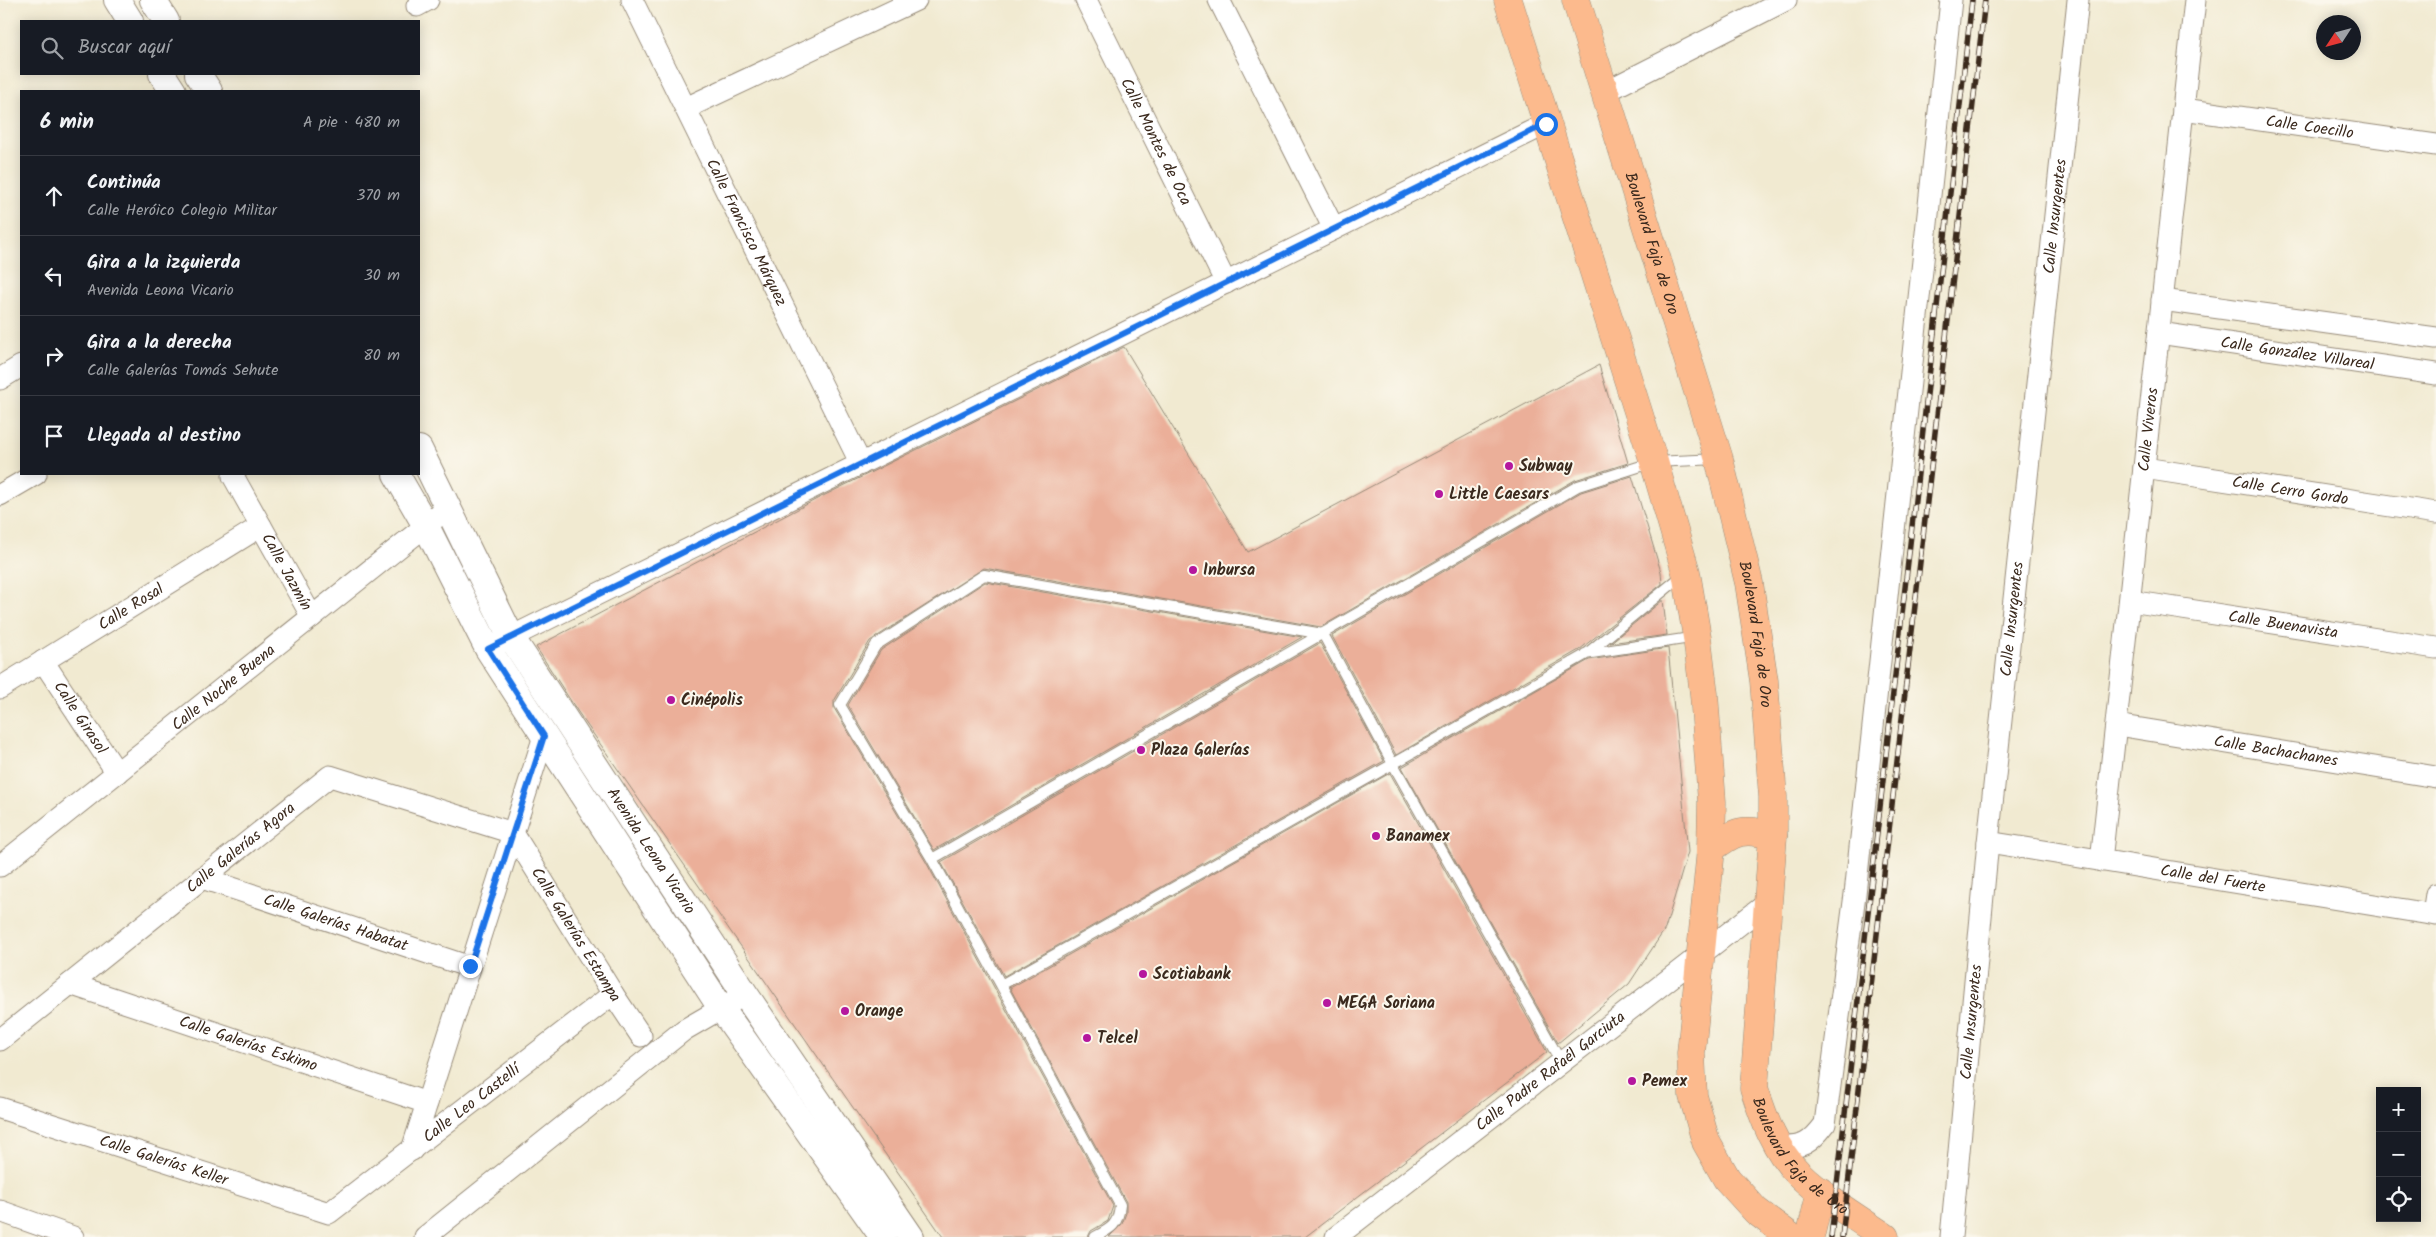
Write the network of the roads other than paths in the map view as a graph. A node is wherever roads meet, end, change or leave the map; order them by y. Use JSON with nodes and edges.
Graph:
{"nodes":[{"id":1,"x":117,"y":0,"type":"edge"},
{"id":2,"x":153,"y":0,"type":"edge"},
{"id":3,"x":632,"y":0,"type":"edge"},
{"id":4,"x":916,"y":0,"type":"edge"},
{"id":5,"x":1086,"y":0,"type":"edge"},
{"id":6,"x":1219,"y":0,"type":"edge"},
{"id":7,"x":1508,"y":0,"type":"edge"},
{"id":8,"x":1576,"y":0,"type":"edge"},
{"id":9,"x":1786,"y":0,"type":"edge"},
{"id":10,"x":1950,"y":0,"type":"edge"},
{"id":11,"x":2078,"y":0,"type":"edge"},
{"id":12,"x":2195,"y":0,"type":"edge"},
{"id":13,"x":129,"y":20,"type":"edge"},
{"id":14,"x":165,"y":20,"type":"edge"},
{"id":15,"x":163,"y":75,"type":"edge"},
{"id":16,"x":199,"y":75,"type":"edge"},
{"id":17,"x":172,"y":90,"type":"edge"},
{"id":18,"x":208,"y":90,"type":"edge"},
{"id":19,"x":1605,"y":92,"type":"junction"},
{"id":20,"x":686,"y":108,"type":"junction"},
{"id":21,"x":2183,"y":109,"type":"junction"},
{"id":22,"x":1546,"y":124,"type":"junction"},
{"id":23,"x":2436,"y":145,"type":"edge"},
{"id":24,"x":1334,"y":229,"type":"junction"},
{"id":25,"x":1226,"y":282,"type":"junction"},
{"id":26,"x":2162,"y":300,"type":"junction"},
{"id":27,"x":2159,"y":333,"type":"junction"},
{"id":28,"x":2436,"y":338,"type":"edge"},
{"id":29,"x":20,"y":367,"type":"edge"},
{"id":30,"x":2436,"y":374,"type":"edge"},
{"id":31,"x":0,"y":378,"type":"edge"},
{"id":32,"x":420,"y":451,"type":"edge"},
{"id":33,"x":1719,"y":459,"type":"junction"},
{"id":34,"x":1654,"y":462,"type":"junction"},
{"id":35,"x":861,"y":464,"type":"junction"},
{"id":36,"x":2144,"y":468,"type":"junction"},
{"id":37,"x":34,"y":475,"type":"edge"},
{"id":38,"x":397,"y":475,"type":"edge"},
{"id":39,"x":233,"y":476,"type":"dead end"},
{"id":40,"x":0,"y":495,"type":"edge"},
{"id":41,"x":448,"y":508,"type":"junction"},
{"id":42,"x":2436,"y":513,"type":"edge"},
{"id":43,"x":261,"y":526,"type":"junction"},
{"id":44,"x":426,"y":526,"type":"junction"},
{"id":45,"x":1686,"y":572,"type":"junction"},
{"id":46,"x":2130,"y":601,"type":"junction"},
{"id":47,"x":312,"y":617,"type":"junction"},
{"id":48,"x":1323,"y":634,"type":"junction"},
{"id":49,"x":1697,"y":636,"type":"junction"},
{"id":50,"x":511,"y":637,"type":"junction"},
{"id":51,"x":2436,"y":648,"type":"edge"},
{"id":52,"x":488,"y":649,"type":"junction"},
{"id":53,"x":1584,"y":655,"type":"junction"},
{"id":54,"x":43,"y":661,"type":"junction"},
{"id":55,"x":0,"y":688,"type":"edge"},
{"id":56,"x":2116,"y":724,"type":"junction"},
{"id":57,"x":544,"y":736,"type":"junction"},
{"id":58,"x":1393,"y":764,"type":"junction"},
{"id":59,"x":117,"y":773,"type":"junction"},
{"id":60,"x":2436,"y":777,"type":"edge"},
{"id":61,"x":513,"y":833,"type":"junction"},
{"id":62,"x":1772,"y":836,"type":"junction"},
{"id":63,"x":1988,"y":842,"type":"junction"},
{"id":64,"x":1711,"y":849,"type":"junction"},
{"id":65,"x":932,"y":859,"type":"junction"},
{"id":66,"x":2102,"y":861,"type":"junction"},
{"id":67,"x":0,"y":866,"type":"edge"},
{"id":68,"x":202,"y":878,"type":"junction"},
{"id":69,"x":1766,"y":904,"type":"junction"},
{"id":70,"x":2435,"y":908,"type":"edge"},
{"id":71,"x":1700,"y":956,"type":"junction"},
{"id":72,"x":470,"y":966,"type":"junction"},
{"id":73,"x":70,"y":984,"type":"junction"},
{"id":74,"x":1001,"y":985,"type":"junction"},
{"id":75,"x":612,"y":994,"type":"junction"},
{"id":76,"x":745,"y":994,"type":"junction"},
{"id":77,"x":721,"y":1008,"type":"junction"},
{"id":78,"x":641,"y":1036,"type":"dead end"},
{"id":79,"x":0,"y":1040,"type":"edge"},
{"id":80,"x":1562,"y":1062,"type":"junction"},
{"id":81,"x":427,"y":1102,"type":"junction"},
{"id":82,"x":0,"y":1108,"type":"edge"},
{"id":83,"x":1778,"y":1147,"type":"junction"},
{"id":84,"x":412,"y":1150,"type":"junction"},
{"id":85,"x":1821,"y":1191,"type":"junction"},
{"id":86,"x":0,"y":1211,"type":"edge"},
{"id":87,"x":329,"y":1214,"type":"joint"},
{"id":88,"x":73,"y":1237,"type":"edge"},
{"id":89,"x":425,"y":1237,"type":"edge"},
{"id":90,"x":883,"y":1237,"type":"edge"},
{"id":91,"x":911,"y":1237,"type":"edge"},
{"id":92,"x":1095,"y":1237,"type":"edge"},
{"id":93,"x":1336,"y":1237,"type":"edge"},
{"id":94,"x":1791,"y":1237,"type":"edge"},
{"id":95,"x":1810,"y":1237,"type":"edge"},
{"id":96,"x":1885,"y":1237,"type":"edge"},
{"id":97,"x":1951,"y":1237,"type":"edge"}],
"edges":[{"from":1,"to":13,"type":"street"},
{"from":2,"to":14,"type":"street"},
{"from":3,"to":20,"type":"street","name":"Calle Francisco Márquez"},
{"from":4,"to":20,"type":"street"},
{"from":5,"to":25,"type":"street","name":"Calle Montes de Oca"},
{"from":6,"to":24,"type":"street"},
{"from":7,"to":22,"type":"main road"},
{"from":8,"to":19,"type":"main road","name":"Boulevard Faja de Oro"},
{"from":9,"to":19,"type":"street"},
{"from":10,"to":83,"type":"street"},
{"from":11,"to":63,"type":"street","name":"Calle Insurgentes"},
{"from":12,"to":21,"type":"street","name":"Calle Viveros"},
{"from":15,"to":17,"type":"street"},
{"from":16,"to":18,"type":"street"},
{"from":19,"to":33,"type":"main road","name":"Boulevard Faja de Oro"},
{"from":20,"to":35,"type":"street","name":"Calle Francisco Márquez"},
{"from":21,"to":23,"type":"street","name":"Calle Coecillo"},
{"from":21,"to":26,"type":"street","name":"Calle Viveros"},
{"from":22,"to":24,"type":"street"},
{"from":22,"to":34,"type":"main road"},
{"from":24,"to":25,"type":"street"},
{"from":25,"to":35,"type":"street"},
{"from":26,"to":27,"type":"street","name":"Calle Viveros"},
{"from":26,"to":28,"type":"street","name":"Calle González Villareal"},
{"from":27,"to":30,"type":"street","name":"Calle González Villareal"},
{"from":27,"to":36,"type":"street","name":"Calle Viveros"},
{"from":29,"to":31,"type":"street"},
{"from":32,"to":41,"type":"street","name":"Avenida Leona Vicario"},
{"from":33,"to":34,"type":"lane"},
{"from":33,"to":62,"type":"main road","name":"Boulevard Faja de Oro"},
{"from":34,"to":45,"type":"main road"},
{"from":34,"to":48,"type":"lane"},
{"from":35,"to":50,"type":"street"},
{"from":36,"to":42,"type":"street","name":"Calle Cerro Gordo"},
{"from":36,"to":46,"type":"street","name":"Calle Viveros"},
{"from":37,"to":40,"type":"street"},
{"from":38,"to":44,"type":"street","name":"Avenida Leona Vicario"},
{"from":39,"to":43,"type":"street","name":"Calle Jazmín"},
{"from":41,"to":44,"type":"street","name":"Calle Noche Buena"},
{"from":41,"to":50,"type":"street","name":"Avenida Leona Vicario"},
{"from":43,"to":47,"type":"street","name":"Calle Jazmín"},
{"from":43,"to":54,"type":"street","name":"Calle Rosal"},
{"from":44,"to":47,"type":"street","name":"Calle Noche Buena"},
{"from":44,"to":52,"type":"street","name":"Avenida Leona Vicario"},
{"from":45,"to":49,"type":"main road"},
{"from":45,"to":53,"type":"lane"},
{"from":46,"to":51,"type":"street","name":"Calle Buenavista"},
{"from":46,"to":56,"type":"street","name":"Calle Viveros"},
{"from":47,"to":59,"type":"street","name":"Calle Noche Buena"},
{"from":48,"to":58,"type":"lane"},
{"from":48,"to":65,"type":"lane"},
{"from":48,"to":65,"type":"lane"},
{"from":49,"to":53,"type":"lane"},
{"from":49,"to":64,"type":"main road"},
{"from":50,"to":52,"type":"street"},
{"from":50,"to":76,"type":"street","name":"Avenida Leona Vicario"},
{"from":52,"to":57,"type":"street","name":"Avenida Leona Vicario"},
{"from":53,"to":58,"type":"lane"},
{"from":54,"to":55,"type":"street","name":"Calle Rosal"},
{"from":54,"to":59,"type":"street","name":"Calle Girasol"},
{"from":56,"to":60,"type":"street","name":"Calle Bachachanes"},
{"from":56,"to":66,"type":"street","name":"Calle Viveros"},
{"from":57,"to":61,"type":"street"},
{"from":57,"to":77,"type":"street","name":"Avenida Leona Vicario"},
{"from":58,"to":74,"type":"lane"},
{"from":58,"to":80,"type":"lane"},
{"from":59,"to":67,"type":"street","name":"Calle Noche Buena"},
{"from":61,"to":68,"type":"street","name":"Calle Galerías Agora"},
{"from":61,"to":72,"type":"street"},
{"from":61,"to":75,"type":"street","name":"Calle Galerías Estampa"},
{"from":62,"to":64,"type":"main road"},
{"from":62,"to":69,"type":"main road","name":"Boulevard Faja de Oro"},
{"from":63,"to":66,"type":"street","name":"Calle del Fuerte"},
{"from":63,"to":97,"type":"street","name":"Calle Insurgentes"},
{"from":64,"to":71,"type":"main road"},
{"from":65,"to":74,"type":"lane"},
{"from":66,"to":70,"type":"street","name":"Calle del Fuerte"},
{"from":68,"to":72,"type":"street","name":"Calle Galerías Habatat"},
{"from":68,"to":73,"type":"street","name":"Calle Galerías Agora"},
{"from":69,"to":71,"type":"street","name":"Calle Padre Rafaél Garciuta"},
{"from":69,"to":83,"type":"main road","name":"Boulevard Faja de Oro"},
{"from":71,"to":80,"type":"street","name":"Calle Padre Rafaél Garciuta"},
{"from":71,"to":94,"type":"main road"},
{"from":72,"to":81,"type":"street"},
{"from":73,"to":79,"type":"street","name":"Calle Galerías Agora"},
{"from":73,"to":81,"type":"street","name":"Calle Galerías Eskimo"},
{"from":74,"to":92,"type":"lane"},
{"from":75,"to":78,"type":"street","name":"Calle Galerías Estampa"},
{"from":75,"to":84,"type":"street","name":"Calle Leo Castellí"},
{"from":76,"to":77,"type":"street"},
{"from":76,"to":91,"type":"street","name":"Avenida Leona Vicario"},
{"from":77,"to":89,"type":"street"},
{"from":77,"to":90,"type":"street","name":"Avenida Leona Vicario"},
{"from":80,"to":93,"type":"street","name":"Calle Padre Rafaél Garciuta"},
{"from":81,"to":84,"type":"street"},
{"from":82,"to":87,"type":"street","name":"Calle Galerías Keller"},
{"from":83,"to":85,"type":"main road","name":"Boulevard Faja de Oro"},
{"from":84,"to":87,"type":"street","name":"Calle Leo Castellí"},
{"from":85,"to":95,"type":"main road"},
{"from":85,"to":96,"type":"main road","name":"Boulevard Faja de Oro"},
{"from":86,"to":88,"type":"street"}]}
